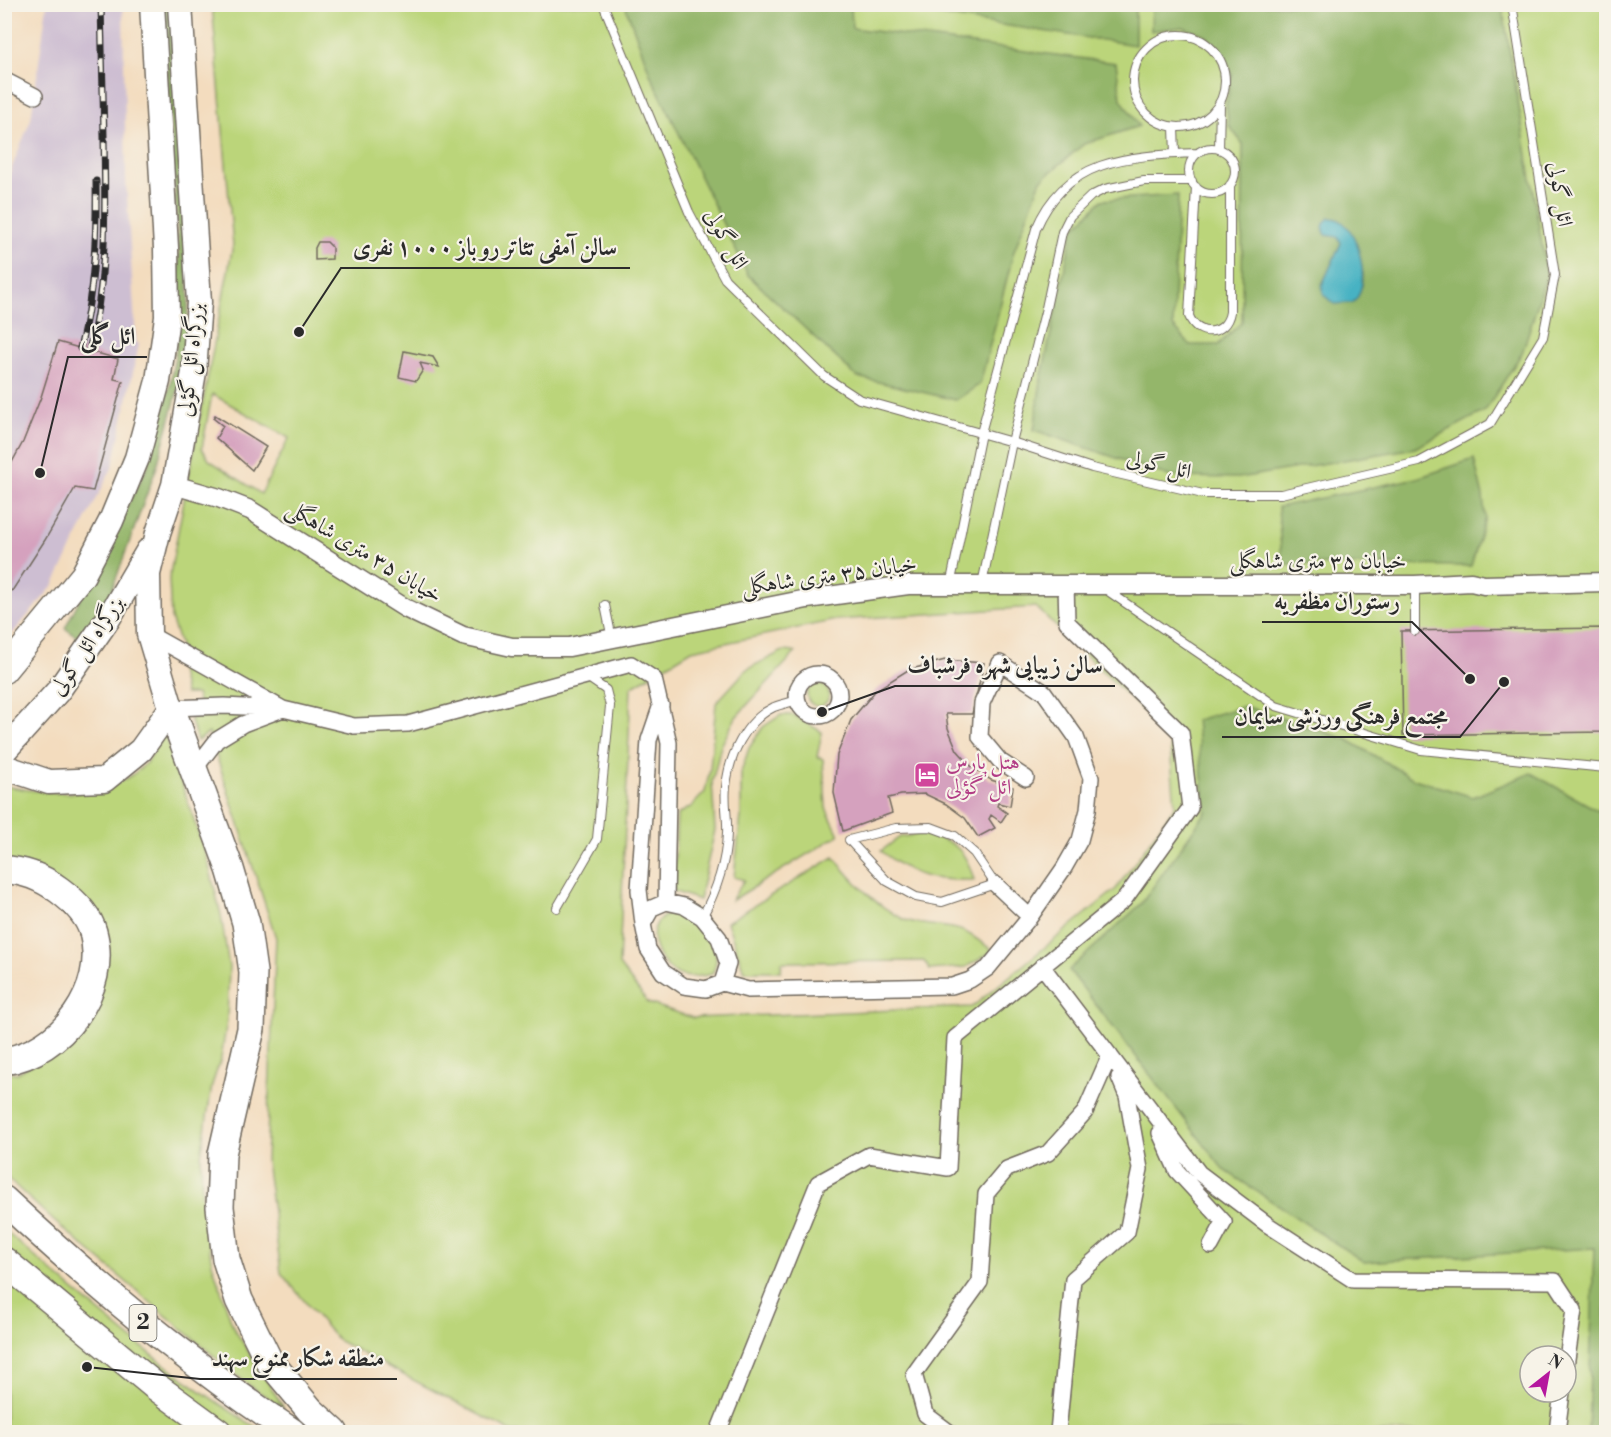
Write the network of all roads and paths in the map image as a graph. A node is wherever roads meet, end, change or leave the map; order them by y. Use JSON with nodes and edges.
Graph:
{"nodes":[{"id":1,"x":152,"y":4,"type":"edge"},
{"id":2,"x":180,"y":4,"type":"edge"},
{"id":3,"x":603,"y":4,"type":"edge"},
{"id":4,"x":1512,"y":4,"type":"edge"},
{"id":5,"x":4,"y":80,"type":"edge"},
{"id":6,"x":35,"y":96,"type":"dead end"},
{"id":7,"x":1220,"y":103,"type":"junction"},
{"id":8,"x":1174,"y":127,"type":"junction"},
{"id":9,"x":1219,"y":149,"type":"junction"},
{"id":10,"x":1197,"y":153,"type":"junction"},
{"id":11,"x":1176,"y":154,"type":"junction"},
{"id":12,"x":1194,"y":184,"type":"junction"},
{"id":13,"x":1230,"y":185,"type":"junction"},
{"id":14,"x":981,"y":433,"type":"junction"},
{"id":15,"x":1012,"y":442,"type":"junction"},
{"id":16,"x":174,"y":485,"type":"junction"},
{"id":17,"x":158,"y":533,"type":"junction"},
{"id":18,"x":1606,"y":582,"type":"edge"},
{"id":19,"x":982,"y":585,"type":"junction"},
{"id":20,"x":1066,"y":585,"type":"junction"},
{"id":21,"x":1098,"y":585,"type":"junction"},
{"id":22,"x":1415,"y":585,"type":"junction"},
{"id":23,"x":950,"y":586,"type":"junction"},
{"id":24,"x":605,"y":605,"type":"dead end"},
{"id":25,"x":1415,"y":631,"type":"dead end"},
{"id":26,"x":149,"y":634,"type":"junction"},
{"id":27,"x":612,"y":639,"type":"junction"},
{"id":28,"x":4,"y":671,"type":"edge"},
{"id":29,"x":586,"y":676,"type":"junction"},
{"id":30,"x":797,"y":700,"type":"dead end"},
{"id":31,"x":661,"y":705,"type":"junction"},
{"id":32,"x":171,"y":708,"type":"junction"},
{"id":33,"x":283,"y":709,"type":"junction"},
{"id":34,"x":4,"y":751,"type":"edge"},
{"id":35,"x":4,"y":767,"type":"edge"},
{"id":36,"x":1606,"y":768,"type":"edge"},
{"id":37,"x":194,"y":771,"type":"junction"},
{"id":38,"x":1026,"y":778,"type":"dead end"},
{"id":39,"x":4,"y":870,"type":"edge"},
{"id":40,"x":995,"y":884,"type":"junction"},
{"id":41,"x":666,"y":902,"type":"junction"},
{"id":42,"x":557,"y":908,"type":"dead end"},
{"id":43,"x":702,"y":917,"type":"junction"},
{"id":44,"x":1030,"y":917,"type":"junction"},
{"id":45,"x":643,"y":924,"type":"junction"},
{"id":46,"x":1042,"y":966,"type":"junction"},
{"id":47,"x":722,"y":983,"type":"junction"},
{"id":48,"x":1110,"y":1055,"type":"junction"},
{"id":49,"x":4,"y":1061,"type":"edge"},
{"id":50,"x":1145,"y":1102,"type":"junction"},
{"id":51,"x":4,"y":1200,"type":"edge"},
{"id":52,"x":1211,"y":1246,"type":"dead end"},
{"id":53,"x":4,"y":1262,"type":"edge"},
{"id":54,"x":1569,"y":1344,"type":"edge"},
{"id":55,"x":1560,"y":1404,"type":"edge"},
{"id":56,"x":214,"y":1430,"type":"edge"},
{"id":57,"x":292,"y":1432,"type":"edge"},
{"id":58,"x":334,"y":1432,"type":"edge"},
{"id":59,"x":718,"y":1432,"type":"edge"},
{"id":60,"x":949,"y":1432,"type":"edge"},
{"id":61,"x":1058,"y":1432,"type":"edge"},
{"id":62,"x":1557,"y":1432,"type":"edge"}],
"edges":[{"from":1,"to":28,"type":"highway","name":"بزرگراه ائل گؤلی"},
{"from":2,"to":16,"type":"highway","name":"بزرگراه ائل گؤلی"},
{"from":3,"to":14,"type":"lane","name":"ائل گولی"},
{"from":4,"to":15,"type":"lane","name":"ائل گولی"},
{"from":5,"to":6,"type":"street"},
{"from":7,"to":8,"type":"lane"},
{"from":7,"to":8,"type":"lane"},
{"from":7,"to":9,"type":"lane"},
{"from":8,"to":11,"type":"lane"},
{"from":9,"to":10,"type":"lane"},
{"from":9,"to":13,"type":"lane"},
{"from":10,"to":11,"type":"lane"},
{"from":10,"to":12,"type":"lane"},
{"from":11,"to":14,"type":"lane"},
{"from":12,"to":13,"type":"lane"},
{"from":12,"to":13,"type":"lane"},
{"from":12,"to":15,"type":"lane"},
{"from":14,"to":15,"type":"lane","name":"ائل گولی"},
{"from":14,"to":23,"type":"lane"},
{"from":15,"to":19,"type":"lane"},
{"from":16,"to":17,"type":"highway","name":"بزرگراه ائل گؤلی"},
{"from":16,"to":27,"type":"street","name":"خیابان ۳۵ متری شاهگلی"},
{"from":17,"to":26,"type":"highway","name":"بزرگراه ائل گؤلی"},
{"from":17,"to":34,"type":"highway","name":"بزرگراه ائل گولی"},
{"from":18,"to":22,"type":"street","name":"خیابان ۳۵ متری شاهگلی"},
{"from":19,"to":20,"type":"street","name":"خیابان ۳۵ متری شاهگلی"},
{"from":19,"to":23,"type":"street","name":"خیابان ۳۵ متری شاهگلی"},
{"from":20,"to":21,"type":"street","name":"خیابان ۳۵ متری شاهگلی"},
{"from":20,"to":46,"type":"street"},
{"from":21,"to":22,"type":"street","name":"خیابان ۳۵ متری شاهگلی"},
{"from":21,"to":36,"type":"lane"},
{"from":22,"to":25,"type":"lane"},
{"from":23,"to":27,"type":"street","name":"خیابان ۳۵ متری شاهگلی"},
{"from":24,"to":27,"type":"lane"},
{"from":26,"to":32,"type":"highway","name":"بزرگراه ائل گؤلی"},
{"from":26,"to":33,"type":"street"},
{"from":29,"to":31,"type":"street"},
{"from":29,"to":33,"type":"street"},
{"from":29,"to":42,"type":"lane"},
{"from":30,"to":43,"type":"lane"},
{"from":31,"to":41,"type":"street"},
{"from":31,"to":45,"type":"street"},
{"from":32,"to":33,"type":"street"},
{"from":32,"to":35,"type":"highway"},
{"from":32,"to":37,"type":"highway"},
{"from":33,"to":37,"type":"street"},
{"from":37,"to":58,"type":"highway"},
{"from":38,"to":44,"type":"street"},
{"from":39,"to":49,"type":"highway"},
{"from":40,"to":40,"type":"lane"},
{"from":40,"to":44,"type":"street"},
{"from":41,"to":43,"type":"street"},
{"from":41,"to":45,"type":"street"},
{"from":43,"to":47,"type":"street"},
{"from":44,"to":47,"type":"street"},
{"from":45,"to":47,"type":"street"},
{"from":46,"to":48,"type":"street"},
{"from":46,"to":59,"type":"street"},
{"from":48,"to":50,"type":"street"},
{"from":48,"to":60,"type":"street"},
{"from":48,"to":61,"type":"street"},
{"from":50,"to":52,"type":"street"},
{"from":50,"to":54,"type":"street"},
{"from":51,"to":57,"type":"highway","number":"2"},
{"from":53,"to":56,"type":"highway","number":"2"},
{"from":55,"to":62,"type":"street"}]}
